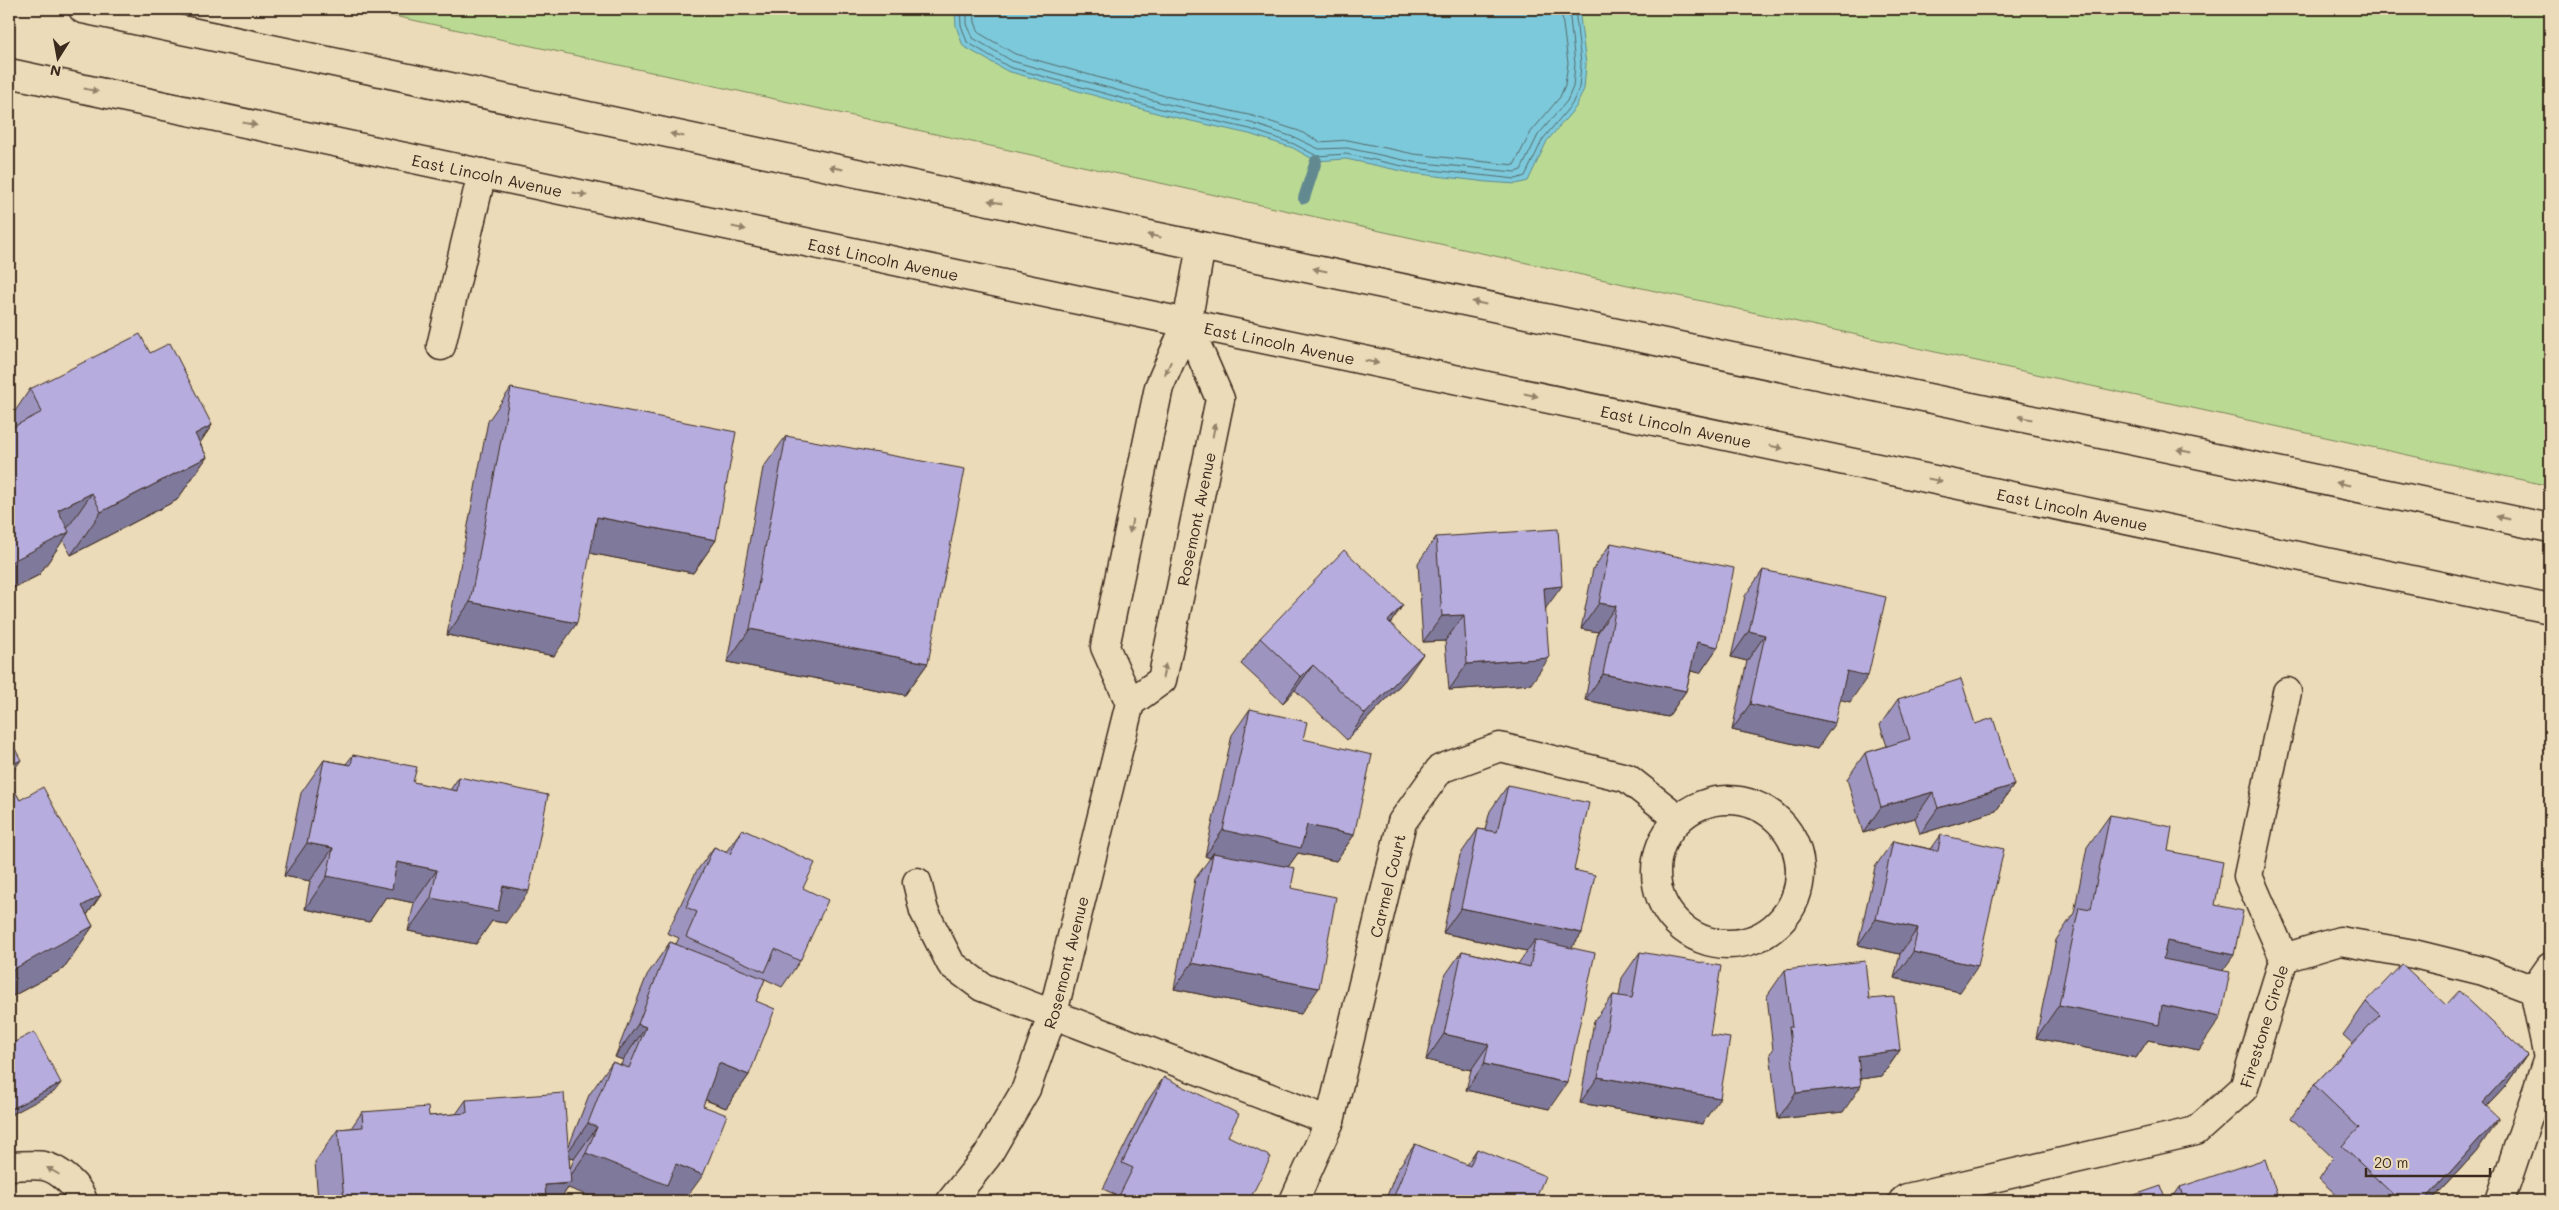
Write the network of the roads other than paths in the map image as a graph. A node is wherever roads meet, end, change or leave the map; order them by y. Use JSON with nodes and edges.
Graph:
{"nodes":[{"id":1,"x":83,"y":9,"type":"edge"},
{"id":2,"x":9,"y":73,"type":"edge"},
{"id":3,"x":482,"y":174,"type":"junction"},
{"id":4,"x":1201,"y":246,"type":"junction"},
{"id":5,"x":1187,"y":323,"type":"junction"},
{"id":6,"x":441,"y":346,"type":"dead end"},
{"id":7,"x":2550,"y":528,"type":"edge"},
{"id":8,"x":2550,"y":609,"type":"edge"},
{"id":9,"x":2287,"y":692,"type":"dead end"},
{"id":10,"x":1130,"y":703,"type":"junction"},
{"id":11,"x":1679,"y":818,"type":"junction"},
{"id":12,"x":917,"y":882,"type":"dead end"},
{"id":13,"x":2284,"y":958,"type":"junction"},
{"id":14,"x":2550,"y":967,"type":"edge"},
{"id":15,"x":2534,"y":990,"type":"junction"},
{"id":16,"x":1053,"y":1013,"type":"junction"},
{"id":17,"x":1330,"y":1121,"type":"junction"},
{"id":18,"x":9,"y":1166,"type":"edge"},
{"id":19,"x":83,"y":1201,"type":"edge"},
{"id":20,"x":951,"y":1201,"type":"edge"},
{"id":21,"x":1294,"y":1201,"type":"edge"},
{"id":22,"x":1903,"y":1201,"type":"edge"},
{"id":23,"x":2500,"y":1201,"type":"edge"}],
"edges":[{"from":4,"to":1,"type":"main road","one_way":true},
{"from":2,"to":3,"type":"main road","name":"East Lincoln Avenue","one_way":true},
{"from":3,"to":5,"type":"main road","name":"East Lincoln Avenue","one_way":true},
{"from":3,"to":6,"type":"main road"},
{"from":4,"to":5,"type":"main road"},
{"from":7,"to":4,"type":"main road","one_way":true},
{"from":5,"to":8,"type":"main road","name":"East Lincoln Avenue","one_way":true},
{"from":5,"to":10,"type":"main road","one_way":true},
{"from":10,"to":5,"type":"main road","name":"Rosemont Avenue","one_way":true},
{"from":9,"to":13,"type":"main road"},
{"from":10,"to":16,"type":"main road","name":"Rosemont Avenue"},
{"from":11,"to":11,"type":"main road"},
{"from":11,"to":17,"type":"main road","name":"Carmel Court"},
{"from":12,"to":16,"type":"main road"},
{"from":13,"to":15,"type":"main road","name":"Firestone Circle"},
{"from":13,"to":22,"type":"main road","name":"Firestone Circle"},
{"from":14,"to":15,"type":"main road"},
{"from":15,"to":23,"type":"main road"},
{"from":16,"to":17,"type":"main road"},
{"from":16,"to":20,"type":"main road","name":"Rosemont Avenue"},
{"from":17,"to":21,"type":"main road","name":"Carmel Court"},
{"from":19,"to":18,"type":"main road","one_way":true}]}
